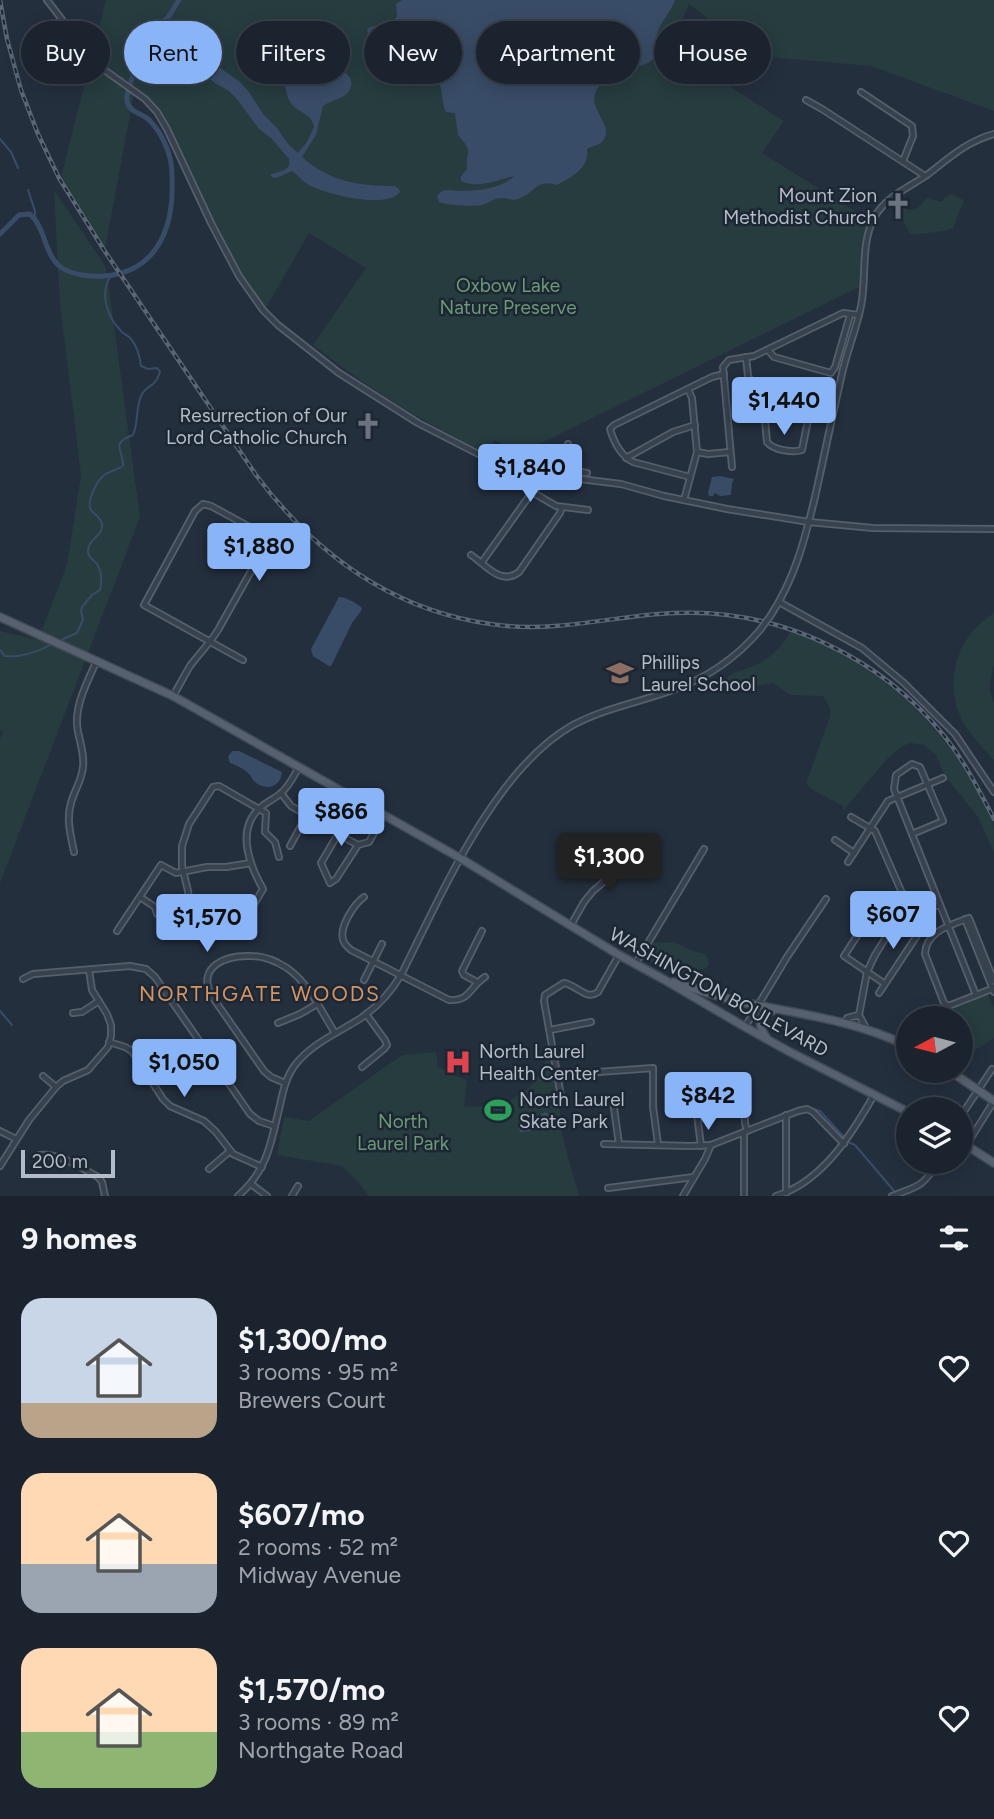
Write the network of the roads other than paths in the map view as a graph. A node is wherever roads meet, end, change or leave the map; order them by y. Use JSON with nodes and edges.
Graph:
{"nodes":[{"id":1,"x":47,"y":0,"type":"edge"},
{"id":2,"x":861,"y":92,"type":"dead end"},
{"id":3,"x":806,"y":100,"type":"dead end"},
{"id":4,"x":994,"y":134,"type":"edge"},
{"id":5,"x":903,"y":162,"type":"junction"},
{"id":6,"x":925,"y":176,"type":"junction"},
{"id":7,"x":850,"y":315,"type":"junction"},
{"id":8,"x":859,"y":317,"type":"junction"},
{"id":9,"x":768,"y":350,"type":"junction"},
{"id":10,"x":746,"y":357,"type":"junction"},
{"id":11,"x":724,"y":374,"type":"junction"},
{"id":12,"x":765,"y":387,"type":"junction"},
{"id":13,"x":688,"y":389,"type":"junction"},
{"id":14,"x":812,"y":400,"type":"junction"},
{"id":15,"x":835,"y":406,"type":"junction"},
{"id":16,"x":695,"y":425,"type":"junction"},
{"id":17,"x":568,"y":444,"type":"dead end"},
{"id":18,"x":697,"y":452,"type":"junction"},
{"id":19,"x":730,"y":452,"type":"junction"},
{"id":20,"x":626,"y":458,"type":"junction"},
{"id":21,"x":732,"y":467,"type":"dead end"},
{"id":22,"x":570,"y":470,"type":"junction"},
{"id":23,"x":535,"y":472,"type":"junction"},
{"id":24,"x":542,"y":473,"type":"junction"},
{"id":25,"x":587,"y":473,"type":"dead end"},
{"id":26,"x":690,"y":477,"type":"junction"},
{"id":27,"x":569,"y":478,"type":"junction"},
{"id":28,"x":532,"y":492,"type":"junction"},
{"id":29,"x":684,"y":500,"type":"junction"},
{"id":30,"x":562,"y":508,"type":"junction"},
{"id":31,"x":588,"y":510,"type":"dead end"},
{"id":32,"x":809,"y":522,"type":"junction"},
{"id":33,"x":994,"y":529,"type":"edge"},
{"id":34,"x":471,"y":555,"type":"dead end"},
{"id":35,"x":482,"y":562,"type":"junction"},
{"id":36,"x":779,"y":602,"type":"junction"},
{"id":37,"x":0,"y":617,"type":"edge"},
{"id":38,"x":210,"y":642,"type":"junction"},
{"id":39,"x":243,"y":660,"type":"dead end"},
{"id":40,"x":96,"y":661,"type":"junction"},
{"id":41,"x":173,"y":696,"type":"junction"},
{"id":42,"x":299,"y":767,"type":"junction"},
{"id":43,"x":943,"y":778,"type":"dead end"},
{"id":44,"x":927,"y":785,"type":"junction"},
{"id":45,"x":994,"y":792,"type":"edge"},
{"id":46,"x":281,"y":793,"type":"junction"},
{"id":47,"x":897,"y":797,"type":"junction"},
{"id":48,"x":259,"y":809,"type":"junction"},
{"id":49,"x":384,"y":814,"type":"junction"},
{"id":50,"x":851,"y":817,"type":"dead end"},
{"id":51,"x":870,"y":829,"type":"junction"},
{"id":52,"x":912,"y":834,"type":"junction"},
{"id":53,"x":835,"y":840,"type":"dead end"},
{"id":54,"x":358,"y":845,"type":"junction"},
{"id":55,"x":290,"y":846,"type":"dead end"},
{"id":56,"x":705,"y":849,"type":"dead end"},
{"id":57,"x":74,"y":852,"type":"dead end"},
{"id":58,"x":642,"y":852,"type":"dead end"},
{"id":59,"x":854,"y":853,"type":"junction"},
{"id":60,"x":279,"y":857,"type":"dead end"},
{"id":61,"x":460,"y":858,"type":"junction"},
{"id":62,"x":848,"y":862,"type":"dead end"},
{"id":63,"x":251,"y":863,"type":"junction"},
{"id":64,"x":183,"y":872,"type":"junction"},
{"id":65,"x":140,"y":897,"type":"junction"},
{"id":66,"x":364,"y":897,"type":"dead end"},
{"id":67,"x":826,"y":899,"type":"dead end"},
{"id":68,"x":940,"y":905,"type":"junction"},
{"id":69,"x":216,"y":909,"type":"dead end"},
{"id":70,"x":903,"y":910,"type":"junction"},
{"id":71,"x":191,"y":911,"type":"junction"},
{"id":72,"x":967,"y":919,"type":"junction"},
{"id":73,"x":571,"y":925,"type":"junction"},
{"id":74,"x":192,"y":926,"type":"dead end"},
{"id":75,"x":948,"y":926,"type":"junction"},
{"id":76,"x":117,"y":931,"type":"dead end"},
{"id":77,"x":482,"y":931,"type":"dead end"},
{"id":78,"x":382,"y":944,"type":"dead end"},
{"id":79,"x":619,"y":955,"type":"junction"},
{"id":80,"x":373,"y":961,"type":"junction"},
{"id":81,"x":635,"y":964,"type":"junction"},
{"id":82,"x":89,"y":970,"type":"junction"},
{"id":83,"x":867,"y":972,"type":"junction"},
{"id":84,"x":401,"y":975,"type":"junction"},
{"id":85,"x":485,"y":977,"type":"dead end"},
{"id":86,"x":23,"y":979,"type":"dead end"},
{"id":87,"x":663,"y":979,"type":"junction"},
{"id":88,"x":364,"y":980,"type":"dead end"},
{"id":89,"x":994,"y":981,"type":"edge"},
{"id":90,"x":477,"y":982,"type":"junction"},
{"id":91,"x":885,"y":984,"type":"junction"},
{"id":92,"x":993,"y":989,"type":"edge"},
{"id":93,"x":879,"y":993,"type":"dead end"},
{"id":94,"x":976,"y":995,"type":"junction"},
{"id":95,"x":99,"y":1001,"type":"junction"},
{"id":96,"x":317,"y":1004,"type":"junction"},
{"id":97,"x":757,"y":1005,"type":"junction"},
{"id":98,"x":782,"y":1009,"type":"junction"},
{"id":99,"x":73,"y":1013,"type":"dead end"},
{"id":100,"x":366,"y":1014,"type":"junction"},
{"id":101,"x":859,"y":1015,"type":"junction"},
{"id":102,"x":590,"y":1022,"type":"dead end"},
{"id":103,"x":278,"y":1023,"type":"dead end"},
{"id":104,"x":846,"y":1023,"type":"junction"},
{"id":105,"x":745,"y":1027,"type":"junction"},
{"id":106,"x":866,"y":1028,"type":"junction"},
{"id":107,"x":550,"y":1030,"type":"junction"},
{"id":108,"x":335,"y":1033,"type":"junction"},
{"id":109,"x":768,"y":1040,"type":"junction"},
{"id":110,"x":896,"y":1041,"type":"edge"},
{"id":111,"x":110,"y":1042,"type":"junction"},
{"id":112,"x":362,"y":1067,"type":"dead end"},
{"id":113,"x":992,"y":1069,"type":"dead end"},
{"id":114,"x":557,"y":1075,"type":"junction"},
{"id":115,"x":43,"y":1076,"type":"dead end"},
{"id":116,"x":285,"y":1083,"type":"junction"},
{"id":117,"x":968,"y":1083,"type":"edge"},
{"id":118,"x":56,"y":1087,"type":"junction"},
{"id":119,"x":978,"y":1090,"type":"junction"},
{"id":120,"x":744,"y":1094,"type":"dead end"},
{"id":121,"x":874,"y":1094,"type":"junction"},
{"id":122,"x":557,"y":1096,"type":"dead end"},
{"id":123,"x":695,"y":1098,"type":"dead end"},
{"id":124,"x":973,"y":1098,"type":"edge"},
{"id":125,"x":994,"y":1100,"type":"edge"},
{"id":126,"x":613,"y":1101,"type":"dead end"},
{"id":127,"x":896,"y":1106,"type":"edge"},
{"id":128,"x":786,"y":1115,"type":"junction"},
{"id":129,"x":274,"y":1126,"type":"junction"},
{"id":130,"x":0,"y":1131,"type":"edge"},
{"id":131,"x":973,"y":1131,"type":"edge"},
{"id":132,"x":746,"y":1132,"type":"junction"},
{"id":133,"x":16,"y":1139,"type":"junction"},
{"id":134,"x":604,"y":1144,"type":"dead end"},
{"id":135,"x":619,"y":1144,"type":"junction"},
{"id":136,"x":657,"y":1144,"type":"junction"},
{"id":137,"x":844,"y":1144,"type":"junction"},
{"id":138,"x":711,"y":1145,"type":"junction"},
{"id":139,"x":701,"y":1146,"type":"junction"},
{"id":140,"x":973,"y":1150,"type":"edge"},
{"id":141,"x":230,"y":1151,"type":"junction"},
{"id":142,"x":39,"y":1155,"type":"dead end"},
{"id":143,"x":994,"y":1163,"type":"edge"},
{"id":144,"x":0,"y":1166,"type":"edge"},
{"id":145,"x":262,"y":1167,"type":"junction"},
{"id":146,"x":209,"y":1169,"type":"dead end"},
{"id":147,"x":930,"y":1174,"type":"edge"},
{"id":148,"x":694,"y":1177,"type":"junction"},
{"id":149,"x":251,"y":1184,"type":"junction"},
{"id":150,"x":298,"y":1186,"type":"dead end"},
{"id":151,"x":608,"y":1188,"type":"dead end"},
{"id":152,"x":786,"y":1192,"type":"junction"},
{"id":153,"x":105,"y":1196,"type":"edge"},
{"id":154,"x":238,"y":1196,"type":"edge"},
{"id":155,"x":267,"y":1196,"type":"edge"},
{"id":156,"x":292,"y":1196,"type":"edge"},
{"id":157,"x":683,"y":1196,"type":"edge"},
{"id":158,"x":744,"y":1196,"type":"edge"},
{"id":159,"x":776,"y":1196,"type":"edge"},
{"id":160,"x":892,"y":1196,"type":"edge"}],
"edges":[{"from":1,"to":23,"type":"street"},
{"from":2,"to":5,"type":"street"},
{"from":3,"to":5,"type":"street"},
{"from":4,"to":6,"type":"street"},
{"from":5,"to":6,"type":"street"},
{"from":6,"to":8,"type":"street"},
{"from":7,"to":8,"type":"street"},
{"from":7,"to":9,"type":"street"},
{"from":7,"to":9,"type":"street"},
{"from":8,"to":15,"type":"street"},
{"from":9,"to":10,"type":"street"},
{"from":10,"to":11,"type":"street"},
{"from":10,"to":12,"type":"street"},
{"from":11,"to":13,"type":"street"},
{"from":11,"to":19,"type":"street"},
{"from":12,"to":14,"type":"street"},
{"from":12,"to":14,"type":"street"},
{"from":13,"to":16,"type":"street"},
{"from":13,"to":20,"type":"street"},
{"from":14,"to":15,"type":"street"},
{"from":15,"to":32,"type":"street"},
{"from":16,"to":18,"type":"street"},
{"from":16,"to":20,"type":"street"},
{"from":17,"to":22,"type":"street"},
{"from":18,"to":19,"type":"street"},
{"from":18,"to":26,"type":"street"},
{"from":19,"to":21,"type":"street"},
{"from":20,"to":26,"type":"street"},
{"from":22,"to":25,"type":"street"},
{"from":22,"to":27,"type":"street"},
{"from":23,"to":24,"type":"street"},
{"from":23,"to":28,"type":"street"},
{"from":24,"to":27,"type":"street"},
{"from":24,"to":28,"type":"street"},
{"from":26,"to":29,"type":"street"},
{"from":27,"to":29,"type":"street"},
{"from":28,"to":30,"type":"street"},
{"from":28,"to":35,"type":"street"},
{"from":29,"to":32,"type":"street"},
{"from":30,"to":31,"type":"street"},
{"from":30,"to":35,"type":"street"},
{"from":32,"to":33,"type":"street"},
{"from":32,"to":36,"type":"street"},
{"from":34,"to":35,"type":"street"},
{"from":36,"to":45,"type":"street"},
{"from":36,"to":61,"type":"street","bridge":true},
{"from":37,"to":40,"type":"main road","name":"WASHINGTON BOULEVARD"},
{"from":38,"to":38,"type":"street"},
{"from":38,"to":39,"type":"street"},
{"from":38,"to":41,"type":"street"},
{"from":40,"to":41,"type":"main road","name":"WASHINGTON BOULEVARD"},
{"from":40,"to":57,"type":"street"},
{"from":41,"to":42,"type":"main road","name":"WASHINGTON BOULEVARD"},
{"from":42,"to":46,"type":"street"},
{"from":42,"to":49,"type":"main road","name":"WASHINGTON BOULEVARD"},
{"from":43,"to":44,"type":"street"},
{"from":44,"to":47,"type":"street"},
{"from":44,"to":47,"type":"street"},
{"from":44,"to":52,"type":"street"},
{"from":46,"to":48,"type":"street"},
{"from":46,"to":55,"type":"street"},
{"from":47,"to":51,"type":"street"},
{"from":47,"to":52,"type":"street"},
{"from":48,"to":60,"type":"street"},
{"from":48,"to":63,"type":"street"},
{"from":48,"to":64,"type":"street"},
{"from":49,"to":54,"type":"street"},
{"from":49,"to":61,"type":"main road","name":"WASHINGTON BOULEVARD"},
{"from":50,"to":51,"type":"street"},
{"from":51,"to":59,"type":"street"},
{"from":51,"to":68,"type":"street"},
{"from":52,"to":68,"type":"street"},
{"from":53,"to":59,"type":"street"},
{"from":54,"to":54,"type":"street"},
{"from":56,"to":81,"type":"street"},
{"from":58,"to":73,"type":"street"},
{"from":59,"to":62,"type":"street"},
{"from":61,"to":73,"type":"main road","name":"WASHINGTON BOULEVARD"},
{"from":61,"to":84,"type":"street"},
{"from":63,"to":64,"type":"street"},
{"from":63,"to":69,"type":"street"},
{"from":64,"to":65,"type":"street"},
{"from":64,"to":71,"type":"street"},
{"from":65,"to":71,"type":"street"},
{"from":65,"to":76,"type":"street"},
{"from":66,"to":80,"type":"street"},
{"from":67,"to":97,"type":"street"},
{"from":68,"to":75,"type":"street"},
{"from":70,"to":83,"type":"street"},
{"from":70,"to":83,"type":"street"},
{"from":70,"to":91,"type":"street"},
{"from":71,"to":74,"type":"street"},
{"from":72,"to":75,"type":"street"},
{"from":72,"to":89,"type":"street"},
{"from":72,"to":92,"type":"street"},
{"from":73,"to":79,"type":"main road","name":"WASHINGTON BOULEVARD"},
{"from":75,"to":94,"type":"street"},
{"from":75,"to":94,"type":"street"},
{"from":77,"to":90,"type":"street"},
{"from":78,"to":80,"type":"street"},
{"from":79,"to":81,"type":"main road","name":"WASHINGTON BOULEVARD"},
{"from":79,"to":107,"type":"street"},
{"from":80,"to":84,"type":"street"},
{"from":80,"to":88,"type":"street"},
{"from":81,"to":87,"type":"main road","name":"WASHINGTON BOULEVARD"},
{"from":82,"to":86,"type":"street"},
{"from":82,"to":95,"type":"street"},
{"from":82,"to":129,"type":"street"},
{"from":83,"to":91,"type":"street"},
{"from":83,"to":101,"type":"street"},
{"from":84,"to":90,"type":"street"},
{"from":84,"to":100,"type":"street"},
{"from":85,"to":90,"type":"street"},
{"from":87,"to":97,"type":"main road"},
{"from":87,"to":105,"type":"main road","name":"WASHINGTON BOULEVARD"},
{"from":91,"to":93,"type":"street"},
{"from":92,"to":94,"type":"street"},
{"from":95,"to":99,"type":"street"},
{"from":95,"to":111,"type":"street"},
{"from":96,"to":103,"type":"street"},
{"from":96,"to":108,"type":"street"},
{"from":96,"to":116,"type":"street"},
{"from":97,"to":98,"type":"main road"},
{"from":97,"to":105,"type":"street"},
{"from":98,"to":104,"type":"main road"},
{"from":98,"to":109,"type":"main road"},
{"from":100,"to":108,"type":"street"},
{"from":100,"to":112,"type":"street"},
{"from":101,"to":104,"type":"street"},
{"from":101,"to":106,"type":"street"},
{"from":102,"to":107,"type":"street"},
{"from":104,"to":106,"type":"main road"},
{"from":105,"to":109,"type":"main road","name":"WASHINGTON BOULEVARD"},
{"from":106,"to":110,"type":"main road"},
{"from":107,"to":114,"type":"street"},
{"from":108,"to":116,"type":"street"},
{"from":109,"to":121,"type":"main road","name":"WASHINGTON BOULEVARD"},
{"from":111,"to":118,"type":"street"},
{"from":111,"to":141,"type":"street"},
{"from":113,"to":119,"type":"street"},
{"from":114,"to":122,"type":"street"},
{"from":114,"to":136,"type":"street"},
{"from":115,"to":118,"type":"street"},
{"from":116,"to":129,"type":"street"},
{"from":117,"to":119,"type":"main road"},
{"from":118,"to":133,"type":"street"},
{"from":119,"to":124,"type":"street"},
{"from":119,"to":125,"type":"main road"},
{"from":120,"to":132,"type":"street"},
{"from":121,"to":127,"type":"main road","name":"WASHINGTON BOULEVARD"},
{"from":121,"to":137,"type":"street"},
{"from":123,"to":139,"type":"street"},
{"from":125,"to":131,"type":"street"},
{"from":126,"to":135,"type":"street"},
{"from":128,"to":132,"type":"street"},
{"from":128,"to":137,"type":"street"},
{"from":128,"to":152,"type":"street"},
{"from":129,"to":145,"type":"street"},
{"from":130,"to":133,"type":"street"},
{"from":132,"to":138,"type":"street"},
{"from":132,"to":158,"type":"street"},
{"from":133,"to":144,"type":"street"},
{"from":134,"to":135,"type":"street"},
{"from":135,"to":136,"type":"street"},
{"from":136,"to":139,"type":"street"},
{"from":137,"to":152,"type":"street"},
{"from":138,"to":139,"type":"street"},
{"from":138,"to":148,"type":"street"},
{"from":140,"to":143,"type":"main road"},
{"from":141,"to":145,"type":"street"},
{"from":141,"to":146,"type":"street"},
{"from":142,"to":153,"type":"street"},
{"from":145,"to":149,"type":"street"},
{"from":147,"to":160,"type":"street"},
{"from":148,"to":151,"type":"street"},
{"from":148,"to":157,"type":"street"},
{"from":149,"to":154,"type":"street"},
{"from":149,"to":155,"type":"street"},
{"from":150,"to":156,"type":"street"},
{"from":152,"to":159,"type":"street"}]}
